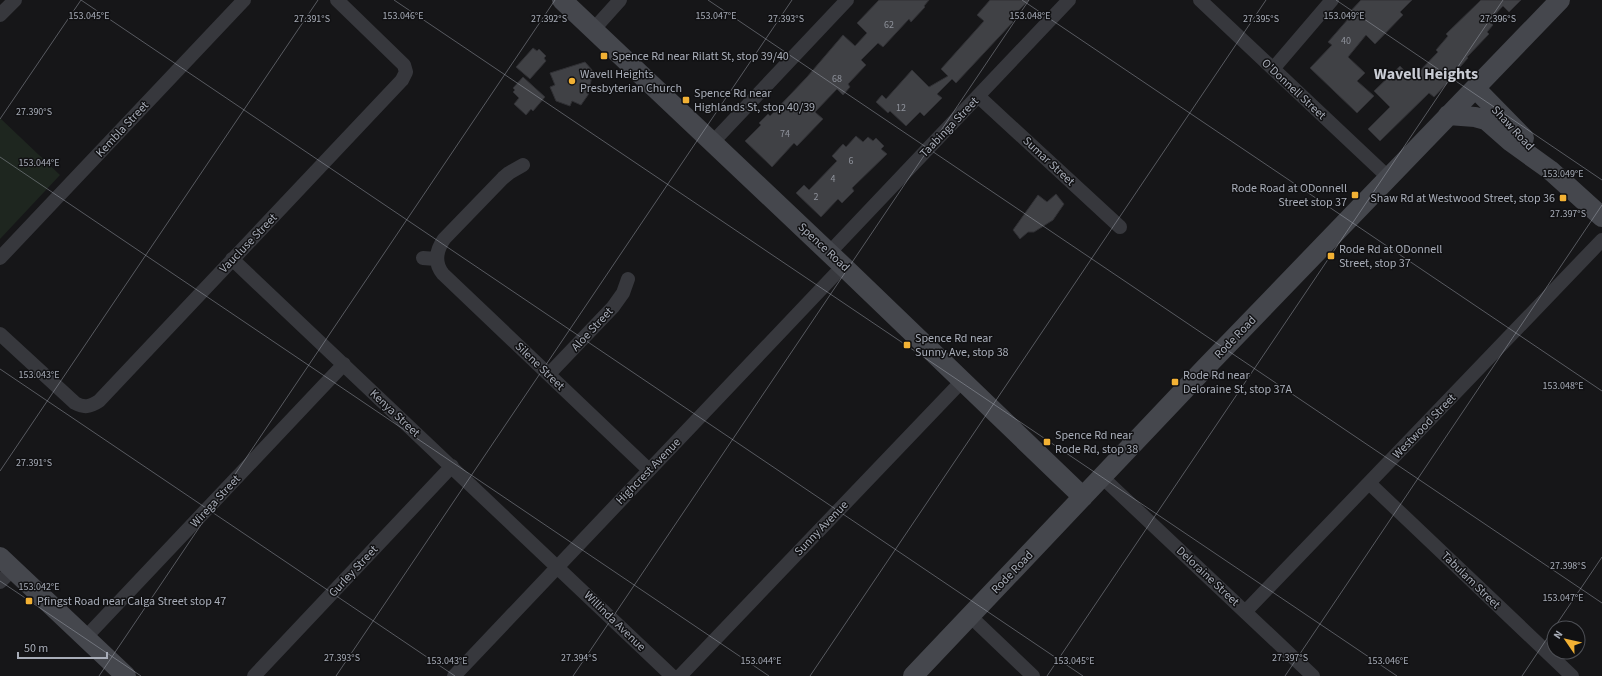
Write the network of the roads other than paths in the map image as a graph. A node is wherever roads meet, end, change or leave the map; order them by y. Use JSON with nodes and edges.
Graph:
{"nodes":[{"id":1,"x":14,"y":0,"type":"edge"},
{"id":2,"x":244,"y":0,"type":"edge"},
{"id":3,"x":337,"y":0,"type":"edge"},
{"id":4,"x":562,"y":0,"type":"edge"},
{"id":5,"x":620,"y":0,"type":"edge"},
{"id":6,"x":847,"y":0,"type":"edge"},
{"id":7,"x":1069,"y":0,"type":"edge"},
{"id":8,"x":1200,"y":0,"type":"edge"},
{"id":9,"x":1332,"y":0,"type":"edge"},
{"id":10,"x":1560,"y":0,"type":"edge"},
{"id":11,"x":0,"y":15,"type":"edge"},
{"id":12,"x":593,"y":30,"type":"junction"},
{"id":13,"x":1273,"y":69,"type":"junction"},
{"id":14,"x":1475,"y":88,"type":"junction"},
{"id":15,"x":978,"y":96,"type":"junction"},
{"id":16,"x":1448,"y":116,"type":"junction"},
{"id":17,"x":712,"y":143,"type":"junction"},
{"id":18,"x":523,"y":165,"type":"dead end"},
{"id":19,"x":1550,"y":170,"type":"junction"},
{"id":20,"x":1389,"y":178,"type":"junction"},
{"id":21,"x":1602,"y":217,"type":"edge"},
{"id":22,"x":1120,"y":227,"type":"dead end"},
{"id":23,"x":1602,"y":240,"type":"edge"},
{"id":24,"x":0,"y":258,"type":"edge"},
{"id":25,"x":232,"y":259,"type":"junction"},
{"id":26,"x":836,"y":259,"type":"junction"},
{"id":27,"x":628,"y":279,"type":"dead end"},
{"id":28,"x":0,"y":334,"type":"edge"},
{"id":29,"x":344,"y":364,"type":"junction"},
{"id":30,"x":549,"y":374,"type":"junction"},
{"id":31,"x":962,"y":380,"type":"junction"},
{"id":32,"x":452,"y":466,"type":"junction"},
{"id":33,"x":649,"y":470,"type":"junction"},
{"id":34,"x":1102,"y":477,"type":"junction"},
{"id":35,"x":1369,"y":483,"type":"junction"},
{"id":36,"x":1083,"y":497,"type":"junction"},
{"id":37,"x":557,"y":566,"type":"junction"},
{"id":38,"x":4,"y":569,"type":"edge"},
{"id":39,"x":1245,"y":612,"type":"junction"},
{"id":40,"x":970,"y":616,"type":"junction"},
{"id":41,"x":86,"y":637,"type":"junction"},
{"id":42,"x":126,"y":676,"type":"edge"},
{"id":43,"x":254,"y":676,"type":"edge"},
{"id":44,"x":454,"y":676,"type":"edge"},
{"id":45,"x":672,"y":676,"type":"edge"},
{"id":46,"x":680,"y":676,"type":"edge"},
{"id":47,"x":913,"y":676,"type":"edge"},
{"id":48,"x":1033,"y":676,"type":"edge"},
{"id":49,"x":1313,"y":676,"type":"edge"},
{"id":50,"x":1572,"y":676,"type":"edge"}],
"edges":[{"from":1,"to":11,"type":"street"},
{"from":2,"to":24,"type":"street","name":"Kembla Street"},
{"from":3,"to":25,"type":"street","name":"Vaucluse Street"},
{"from":4,"to":12,"type":"street","name":"Spence Road"},
{"from":5,"to":12,"type":"street"},
{"from":6,"to":17,"type":"street"},
{"from":7,"to":15,"type":"street","name":"Taabinga Street"},
{"from":8,"to":13,"type":"street","name":"O'Donnell Street"},
{"from":9,"to":13,"type":"street"},
{"from":10,"to":14,"type":"street","name":"Rode Road"},
{"from":12,"to":17,"type":"street","name":"Spence Road"},
{"from":13,"to":20,"type":"street","name":"O'Donnell Street"},
{"from":14,"to":16,"type":"street","name":"Rode Road"},
{"from":14,"to":19,"type":"street","name":"Shaw Road"},
{"from":15,"to":22,"type":"street","name":"Sumar Street"},
{"from":15,"to":26,"type":"street","name":"Taabinga Street"},
{"from":16,"to":19,"type":"street","name":"Shaw Road"},
{"from":16,"to":20,"type":"street","name":"Rode Road"},
{"from":17,"to":26,"type":"street","name":"Spence Road"},
{"from":18,"to":30,"type":"street","name":"Silene Street"},
{"from":19,"to":21,"type":"street","name":"Shaw Road"},
{"from":20,"to":34,"type":"street","name":"Rode Road"},
{"from":23,"to":35,"type":"street","name":"Westwood Street"},
{"from":25,"to":28,"type":"street","name":"Vaucluse Street"},
{"from":25,"to":29,"type":"street","name":"Kenya Street"},
{"from":26,"to":31,"type":"street","name":"Spence Road"},
{"from":26,"to":33,"type":"street","name":"Highcrest Avenue"},
{"from":27,"to":30,"type":"street","name":"Aloe Street"},
{"from":29,"to":32,"type":"street","name":"Kenya Street"},
{"from":29,"to":41,"type":"street","name":"Wirega Street"},
{"from":30,"to":33,"type":"street","name":"Silene Street"},
{"from":31,"to":36,"type":"street","name":"Spence Road"},
{"from":31,"to":46,"type":"street","name":"Sunny Avenue"},
{"from":32,"to":37,"type":"street","name":"Kenya Street"},
{"from":32,"to":43,"type":"street","name":"Gurley Street"},
{"from":33,"to":37,"type":"street","name":"Highcrest Avenue"},
{"from":34,"to":36,"type":"street","name":"Rode Road"},
{"from":34,"to":39,"type":"street","name":"Deloraine Street"},
{"from":35,"to":39,"type":"street","name":"Westwood Street"},
{"from":35,"to":50,"type":"street","name":"Tabulam Street"},
{"from":36,"to":40,"type":"street","name":"Rode Road"},
{"from":37,"to":44,"type":"street","name":"Highcrest Avenue"},
{"from":37,"to":45,"type":"street","name":"Willinda Avenue"},
{"from":38,"to":41,"type":"street"},
{"from":39,"to":49,"type":"street","name":"Deloraine Street"},
{"from":40,"to":47,"type":"street","name":"Rode Road"},
{"from":40,"to":48,"type":"street"},
{"from":41,"to":42,"type":"street"}]}
